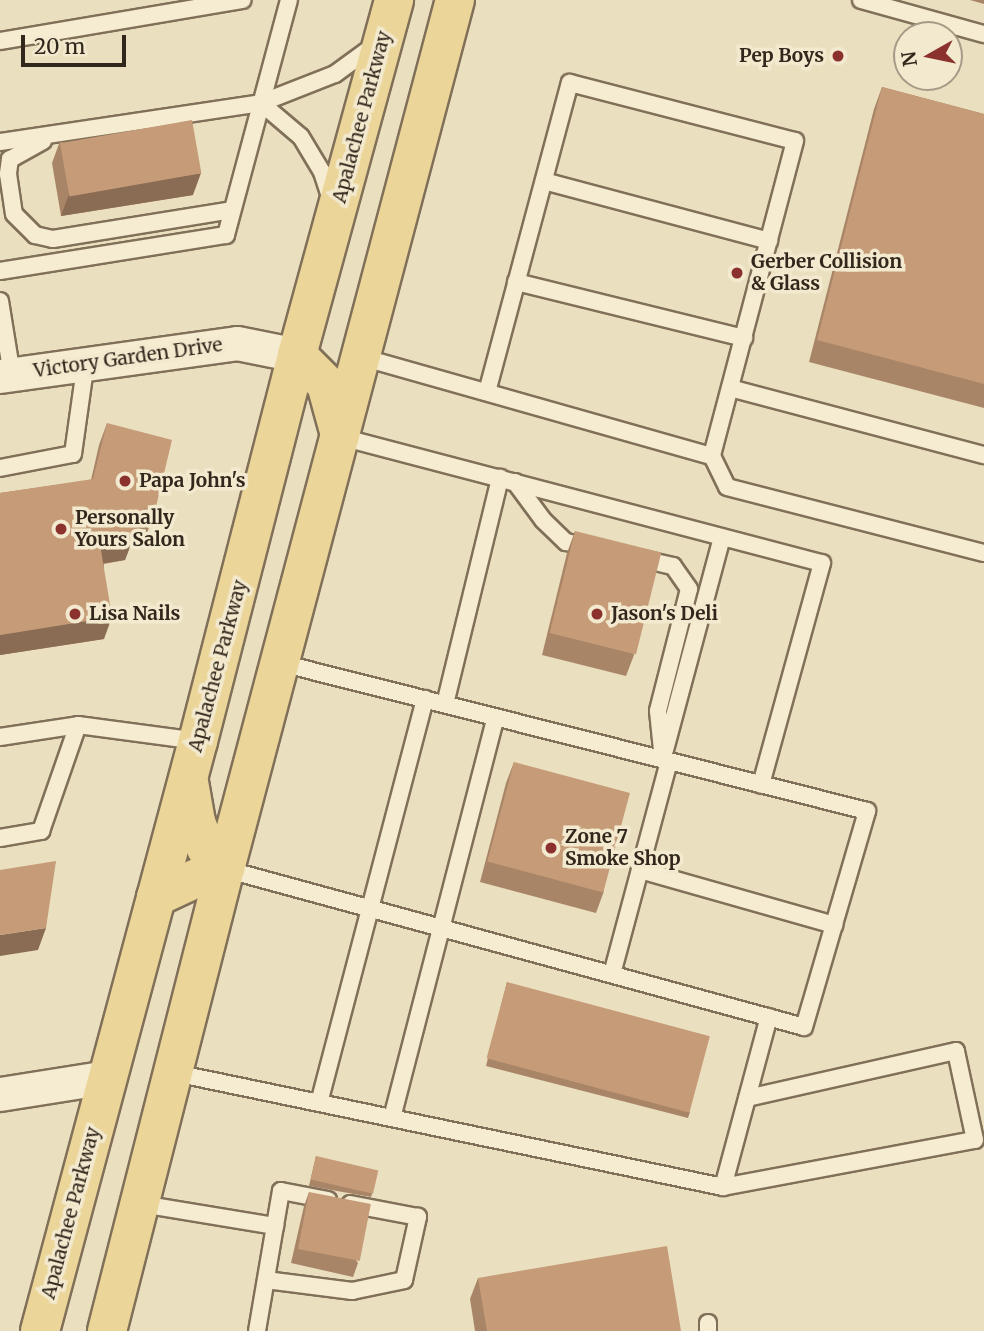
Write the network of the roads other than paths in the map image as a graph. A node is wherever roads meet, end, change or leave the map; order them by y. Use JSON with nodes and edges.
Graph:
{"nodes":[{"id":1,"x":243,"y":0,"type":"edge"},
{"id":2,"x":289,"y":0,"type":"edge"},
{"id":3,"x":394,"y":0,"type":"edge"},
{"id":4,"x":455,"y":0,"type":"edge"},
{"id":5,"x":861,"y":0,"type":"edge"},
{"id":6,"x":984,"y":34,"type":"edge"},
{"id":7,"x":384,"y":39,"type":"junction"},
{"id":8,"x":0,"y":41,"type":"edge"},
{"id":9,"x":261,"y":103,"type":"junction"},
{"id":10,"x":61,"y":133,"type":"junction"},
{"id":11,"x":0,"y":142,"type":"edge"},
{"id":12,"x":544,"y":181,"type":"junction"},
{"id":13,"x":232,"y":210,"type":"junction"},
{"id":14,"x":336,"y":215,"type":"junction"},
{"id":15,"x":769,"y":241,"type":"junction"},
{"id":16,"x":0,"y":271,"type":"edge"},
{"id":17,"x":516,"y":282,"type":"junction"},
{"id":18,"x":0,"y":301,"type":"edge"},
{"id":19,"x":744,"y":338,"type":"junction"},
{"id":20,"x":297,"y":355,"type":"junction"},
{"id":21,"x":361,"y":357,"type":"junction"},
{"id":22,"x":86,"y":362,"type":"junction"},
{"id":23,"x":6,"y":376,"type":"edge"},
{"id":24,"x":730,"y":387,"type":"junction"},
{"id":25,"x":487,"y":392,"type":"junction"},
{"id":26,"x":341,"y":437,"type":"junction"},
{"id":27,"x":984,"y":455,"type":"edge"},
{"id":28,"x":712,"y":456,"type":"junction"},
{"id":29,"x":0,"y":468,"type":"edge"},
{"id":30,"x":508,"y":480,"type":"junction"},
{"id":31,"x":722,"y":537,"type":"junction"},
{"id":32,"x":984,"y":553,"type":"edge"},
{"id":33,"x":281,"y":663,"type":"junction"},
{"id":34,"x":425,"y":699,"type":"junction"},
{"id":35,"x":445,"y":704,"type":"junction"},
{"id":36,"x":496,"y":717,"type":"junction"},
{"id":37,"x":78,"y":725,"type":"junction"},
{"id":38,"x":0,"y":737,"type":"edge"},
{"id":39,"x":198,"y":741,"type":"junction"},
{"id":40,"x":666,"y":760,"type":"junction"},
{"id":41,"x":188,"y":777,"type":"junction"},
{"id":42,"x":761,"y":785,"type":"junction"},
{"id":43,"x":0,"y":838,"type":"edge"},
{"id":44,"x":225,"y":869,"type":"junction"},
{"id":45,"x":640,"y":870,"type":"junction"},
{"id":46,"x":156,"y":897,"type":"junction"},
{"id":47,"x":370,"y":908,"type":"junction"},
{"id":48,"x":834,"y":925,"type":"junction"},
{"id":49,"x":441,"y":927,"type":"junction"},
{"id":50,"x":612,"y":974,"type":"junction"},
{"id":51,"x":769,"y":1017,"type":"junction"},
{"id":52,"x":175,"y":1073,"type":"junction"},
{"id":53,"x":107,"y":1077,"type":"junction"},
{"id":54,"x":0,"y":1094,"type":"edge"},
{"id":55,"x":747,"y":1098,"type":"junction"},
{"id":56,"x":319,"y":1103,"type":"junction"},
{"id":57,"x":392,"y":1118,"type":"junction"},
{"id":58,"x":723,"y":1187,"type":"junction"},
{"id":59,"x":141,"y":1204,"type":"junction"},
{"id":60,"x":275,"y":1226,"type":"junction"},
{"id":61,"x":266,"y":1280,"type":"junction"},
{"id":62,"x":40,"y":1331,"type":"edge"},
{"id":63,"x":107,"y":1331,"type":"edge"},
{"id":64,"x":257,"y":1331,"type":"edge"}],
"edges":[{"from":1,"to":8,"type":"lane"},
{"from":2,"to":9,"type":"lane"},
{"from":3,"to":7,"type":"main road","name":"Apalachee Parkway"},
{"from":4,"to":21,"type":"main road"},
{"from":5,"to":6,"type":"lane"},
{"from":7,"to":9,"type":"lane"},
{"from":7,"to":14,"type":"main road","name":"Apalachee Parkway"},
{"from":9,"to":10,"type":"lane"},
{"from":9,"to":13,"type":"lane"},
{"from":9,"to":14,"type":"lane"},
{"from":10,"to":11,"type":"lane"},
{"from":10,"to":13,"type":"lane"},
{"from":12,"to":15,"type":"lane"},
{"from":12,"to":15,"type":"lane"},
{"from":12,"to":17,"type":"lane"},
{"from":13,"to":16,"type":"lane"},
{"from":14,"to":20,"type":"main road","name":"Apalachee Parkway"},
{"from":15,"to":19,"type":"lane"},
{"from":17,"to":19,"type":"lane"},
{"from":17,"to":25,"type":"lane"},
{"from":18,"to":23,"type":"lane"},
{"from":19,"to":24,"type":"lane"},
{"from":20,"to":22,"type":"street","name":"Victory Garden Drive"},
{"from":20,"to":26,"type":"main road"},
{"from":20,"to":39,"type":"main road","name":"Apalachee Parkway"},
{"from":21,"to":25,"type":"lane"},
{"from":21,"to":26,"type":"main road"},
{"from":22,"to":23,"type":"street","name":"Victory Garden Drive"},
{"from":22,"to":29,"type":"lane"},
{"from":24,"to":27,"type":"lane"},
{"from":24,"to":28,"type":"lane"},
{"from":25,"to":28,"type":"lane"},
{"from":26,"to":30,"type":"lane"},
{"from":26,"to":33,"type":"main road"},
{"from":28,"to":32,"type":"lane"},
{"from":30,"to":31,"type":"lane"},
{"from":30,"to":35,"type":"lane"},
{"from":30,"to":40,"type":"lane"},
{"from":31,"to":40,"type":"lane"},
{"from":31,"to":42,"type":"lane"},
{"from":33,"to":34,"type":"lane"},
{"from":33,"to":44,"type":"main road"},
{"from":34,"to":35,"type":"lane"},
{"from":34,"to":47,"type":"lane"},
{"from":35,"to":36,"type":"lane"},
{"from":36,"to":40,"type":"lane"},
{"from":36,"to":49,"type":"lane"},
{"from":37,"to":38,"type":"lane"},
{"from":37,"to":39,"type":"lane"},
{"from":37,"to":43,"type":"lane"},
{"from":39,"to":41,"type":"main road","name":"Apalachee Parkway"},
{"from":40,"to":42,"type":"lane"},
{"from":40,"to":45,"type":"lane"},
{"from":41,"to":44,"type":"main road"},
{"from":41,"to":46,"type":"main road","name":"Apalachee Parkway"},
{"from":42,"to":48,"type":"lane"},
{"from":44,"to":46,"type":"main road"},
{"from":44,"to":47,"type":"lane"},
{"from":44,"to":52,"type":"main road"},
{"from":45,"to":48,"type":"lane"},
{"from":45,"to":50,"type":"lane"},
{"from":46,"to":53,"type":"main road","name":"Apalachee Parkway"},
{"from":47,"to":49,"type":"lane"},
{"from":47,"to":56,"type":"lane"},
{"from":48,"to":51,"type":"lane"},
{"from":49,"to":50,"type":"lane"},
{"from":49,"to":57,"type":"lane"},
{"from":50,"to":51,"type":"lane"},
{"from":51,"to":55,"type":"lane"},
{"from":52,"to":56,"type":"lane"},
{"from":52,"to":59,"type":"main road"},
{"from":53,"to":54,"type":"street"},
{"from":53,"to":62,"type":"main road","name":"Apalachee Parkway"},
{"from":55,"to":58,"type":"lane"},
{"from":55,"to":58,"type":"lane"},
{"from":56,"to":57,"type":"lane"},
{"from":57,"to":58,"type":"lane"},
{"from":59,"to":60,"type":"lane"},
{"from":59,"to":63,"type":"main road"},
{"from":60,"to":61,"type":"lane"},
{"from":60,"to":61,"type":"lane"},
{"from":61,"to":64,"type":"lane"}]}
